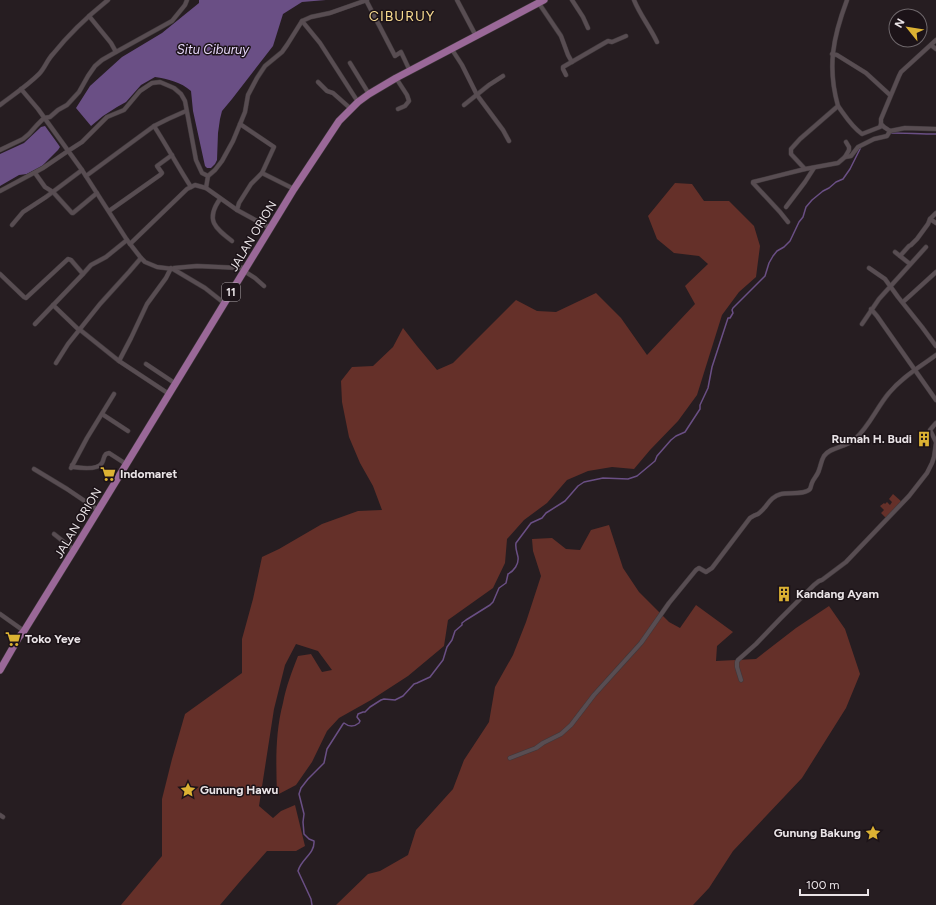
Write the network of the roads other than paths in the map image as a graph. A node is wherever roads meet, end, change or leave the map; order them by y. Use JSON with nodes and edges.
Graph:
{"nodes":[{"id":1,"x":108,"y":0,"type":"edge"},
{"id":2,"x":187,"y":0,"type":"edge"},
{"id":3,"x":366,"y":0,"type":"edge"},
{"id":4,"x":463,"y":0,"type":"edge"},
{"id":5,"x":572,"y":0,"type":"edge"},
{"id":6,"x":634,"y":0,"type":"edge"},
{"id":7,"x":847,"y":0,"type":"edge"},
{"id":8,"x":458,"y":1,"type":"edge"},
{"id":9,"x":540,"y":1,"type":"edge"},
{"id":10,"x":102,"y":2,"type":"edge"},
{"id":11,"x":89,"y":16,"type":"junction"},
{"id":12,"x":302,"y":21,"type":"junction"},
{"id":13,"x":588,"y":28,"type":"dead end"},
{"id":14,"x":476,"y":36,"type":"junction"},
{"id":15,"x":626,"y":36,"type":"dead end"},
{"id":16,"x":936,"y":40,"type":"edge"},
{"id":17,"x":657,"y":42,"type":"dead end"},
{"id":18,"x":931,"y":45,"type":"junction"},
{"id":19,"x":451,"y":48,"type":"junction"},
{"id":20,"x":936,"y":49,"type":"edge"},
{"id":21,"x":116,"y":52,"type":"junction"},
{"id":22,"x":832,"y":54,"type":"junction"},
{"id":23,"x":572,"y":62,"type":"junction"},
{"id":24,"x":350,"y":63,"type":"dead end"},
{"id":25,"x":410,"y":70,"type":"junction"},
{"id":26,"x":566,"y":75,"type":"dead end"},
{"id":27,"x":503,"y":76,"type":"dead end"},
{"id":28,"x":396,"y":78,"type":"junction"},
{"id":29,"x":318,"y":82,"type":"dead end"},
{"id":30,"x":21,"y":89,"type":"junction"},
{"id":31,"x":369,"y":94,"type":"junction"},
{"id":32,"x":477,"y":95,"type":"junction"},
{"id":33,"x":890,"y":95,"type":"junction"},
{"id":34,"x":358,"y":102,"type":"junction"},
{"id":35,"x":0,"y":105,"type":"edge"},
{"id":36,"x":464,"y":105,"type":"dead end"},
{"id":37,"x":838,"y":106,"type":"junction"},
{"id":38,"x":351,"y":109,"type":"junction"},
{"id":39,"x":398,"y":109,"type":"dead end"},
{"id":40,"x":186,"y":111,"type":"junction"},
{"id":41,"x":44,"y":118,"type":"junction"},
{"id":42,"x":240,"y":124,"type":"junction"},
{"id":43,"x":882,"y":124,"type":"junction"},
{"id":44,"x":154,"y":126,"type":"junction"},
{"id":45,"x":936,"y":129,"type":"edge"},
{"id":46,"x":890,"y":131,"type":"junction"},
{"id":47,"x":509,"y":141,"type":"dead end"},
{"id":48,"x":846,"y":142,"type":"dead end"},
{"id":49,"x":0,"y":150,"type":"edge"},
{"id":50,"x":68,"y":150,"type":"junction"},
{"id":51,"x":172,"y":155,"type":"junction"},
{"id":52,"x":845,"y":157,"type":"junction"},
{"id":53,"x":814,"y":168,"type":"junction"},
{"id":54,"x":805,"y":169,"type":"junction"},
{"id":55,"x":82,"y":170,"type":"junction"},
{"id":56,"x":35,"y":172,"type":"junction"},
{"id":57,"x":262,"y":173,"type":"junction"},
{"id":58,"x":86,"y":176,"type":"junction"},
{"id":59,"x":208,"y":176,"type":"junction"},
{"id":60,"x":191,"y":187,"type":"junction"},
{"id":61,"x":206,"y":188,"type":"junction"},
{"id":62,"x":294,"y":189,"type":"junction"},
{"id":63,"x":0,"y":191,"type":"edge"},
{"id":64,"x":53,"y":192,"type":"junction"},
{"id":65,"x":97,"y":193,"type":"junction"},
{"id":66,"x":220,"y":199,"type":"junction"},
{"id":67,"x":786,"y":207,"type":"dead end"},
{"id":68,"x":237,"y":210,"type":"junction"},
{"id":69,"x":109,"y":211,"type":"junction"},
{"id":70,"x":936,"y":213,"type":"edge"},
{"id":71,"x":930,"y":219,"type":"junction"},
{"id":72,"x":788,"y":222,"type":"dead end"},
{"id":73,"x":936,"y":223,"type":"edge"},
{"id":74,"x":12,"y":225,"type":"dead end"},
{"id":75,"x":270,"y":228,"type":"junction"},
{"id":76,"x":127,"y":240,"type":"junction"},
{"id":77,"x":232,"y":241,"type":"dead end"},
{"id":78,"x":130,"y":244,"type":"junction"},
{"id":79,"x":926,"y":248,"type":"dead end"},
{"id":80,"x":895,"y":252,"type":"dead end"},
{"id":81,"x":900,"y":256,"type":"junction"},
{"id":82,"x":141,"y":258,"type":"junction"},
{"id":83,"x":910,"y":264,"type":"junction"},
{"id":84,"x":172,"y":268,"type":"junction"},
{"id":85,"x":870,"y":268,"type":"dead end"},
{"id":86,"x":246,"y":269,"type":"junction"},
{"id":87,"x":936,"y":272,"type":"edge"},
{"id":88,"x":0,"y":274,"type":"edge"},
{"id":89,"x":83,"y":274,"type":"junction"},
{"id":90,"x":264,"y":286,"type":"dead end"},
{"id":91,"x":891,"y":286,"type":"junction"},
{"id":92,"x":903,"y":302,"type":"junction"},
{"id":93,"x":224,"y":303,"type":"junction"},
{"id":94,"x":53,"y":305,"type":"junction"},
{"id":95,"x":871,"y":310,"type":"junction"},
{"id":96,"x":35,"y":324,"type":"dead end"},
{"id":97,"x":862,"y":324,"type":"dead end"},
{"id":98,"x":79,"y":329,"type":"junction"},
{"id":99,"x":936,"y":346,"type":"edge"},
{"id":100,"x":936,"y":355,"type":"edge"},
{"id":101,"x":119,"y":361,"type":"junction"},
{"id":102,"x":56,"y":363,"type":"dead end"},
{"id":103,"x":146,"y":364,"type":"dead end"},
{"id":104,"x":915,"y":370,"type":"junction"},
{"id":105,"x":176,"y":384,"type":"junction"},
{"id":106,"x":114,"y":394,"type":"dead end"},
{"id":107,"x":169,"y":394,"type":"junction"},
{"id":108,"x":936,"y":400,"type":"edge"},
{"id":109,"x":102,"y":414,"type":"junction"},
{"id":110,"x":936,"y":423,"type":"edge"},
{"id":111,"x":128,"y":431,"type":"dead end"},
{"id":112,"x":936,"y":443,"type":"edge"},
{"id":113,"x":126,"y":464,"type":"junction"},
{"id":114,"x":34,"y":469,"type":"dead end"},
{"id":115,"x":98,"y":510,"type":"junction"},
{"id":116,"x":54,"y":534,"type":"dead end"},
{"id":117,"x":74,"y":550,"type":"junction"},
{"id":118,"x":0,"y":614,"type":"edge"},
{"id":119,"x":24,"y":631,"type":"junction"},
{"id":120,"x":0,"y":670,"type":"edge"},
{"id":121,"x":741,"y":680,"type":"dead end"},
{"id":122,"x":510,"y":758,"type":"dead end"}],
"edges":[{"from":1,"to":10,"type":"street"},
{"from":2,"to":21,"type":"street"},
{"from":3,"to":12,"type":"street"},
{"from":3,"to":25,"type":"street"},
{"from":4,"to":8,"type":"street"},
{"from":5,"to":13,"type":"street"},
{"from":6,"to":17,"type":"street"},
{"from":7,"to":22,"type":"street"},
{"from":8,"to":14,"type":"street"},
{"from":9,"to":14,"type":"highway","name":"JALAN ORION","number":"11"},
{"from":9,"to":23,"type":"street"},
{"from":10,"to":11,"type":"street"},
{"from":11,"to":21,"type":"street"},
{"from":11,"to":30,"type":"street"},
{"from":12,"to":34,"type":"street"},
{"from":12,"to":42,"type":"street"},
{"from":14,"to":19,"type":"highway","name":"JALAN ORION","number":"11"},
{"from":15,"to":23,"type":"street"},
{"from":16,"to":18,"type":"street"},
{"from":18,"to":20,"type":"street"},
{"from":18,"to":33,"type":"street"},
{"from":19,"to":25,"type":"highway","name":"JALAN ORION","number":"11"},
{"from":19,"to":32,"type":"street"},
{"from":21,"to":41,"type":"street"},
{"from":22,"to":33,"type":"street"},
{"from":22,"to":37,"type":"street"},
{"from":23,"to":26,"type":"street"},
{"from":24,"to":31,"type":"street"},
{"from":25,"to":28,"type":"highway","name":"JALAN ORION","number":"11"},
{"from":27,"to":32,"type":"street"},
{"from":28,"to":31,"type":"highway","name":"JALAN ORION","number":"11"},
{"from":28,"to":39,"type":"street"},
{"from":29,"to":38,"type":"street"},
{"from":30,"to":35,"type":"street"},
{"from":30,"to":41,"type":"street"},
{"from":31,"to":34,"type":"highway","name":"JALAN ORION","number":"11"},
{"from":32,"to":36,"type":"street"},
{"from":32,"to":47,"type":"street"},
{"from":33,"to":43,"type":"street"},
{"from":34,"to":38,"type":"highway","name":"JALAN ORION","number":"11"},
{"from":37,"to":43,"type":"street"},
{"from":37,"to":54,"type":"street"},
{"from":38,"to":62,"type":"highway","name":"JALAN ORION","number":"11"},
{"from":40,"to":44,"type":"street"},
{"from":40,"to":50,"type":"street"},
{"from":40,"to":59,"type":"street"},
{"from":41,"to":49,"type":"street"},
{"from":41,"to":50,"type":"street"},
{"from":42,"to":57,"type":"street"},
{"from":42,"to":59,"type":"street"},
{"from":43,"to":46,"type":"street"},
{"from":44,"to":51,"type":"street"},
{"from":44,"to":58,"type":"street"},
{"from":45,"to":46,"type":"street"},
{"from":46,"to":52,"type":"street"},
{"from":48,"to":52,"type":"street"},
{"from":50,"to":55,"type":"street"},
{"from":50,"to":56,"type":"street"},
{"from":51,"to":60,"type":"street"},
{"from":51,"to":69,"type":"street"},
{"from":52,"to":53,"type":"street"},
{"from":53,"to":54,"type":"street"},
{"from":53,"to":67,"type":"street"},
{"from":54,"to":72,"type":"street"},
{"from":55,"to":58,"type":"street"},
{"from":55,"to":64,"type":"street"},
{"from":56,"to":63,"type":"street"},
{"from":56,"to":64,"type":"street"},
{"from":57,"to":62,"type":"street"},
{"from":57,"to":68,"type":"street"},
{"from":58,"to":65,"type":"street"},
{"from":59,"to":61,"type":"street"},
{"from":60,"to":61,"type":"street"},
{"from":60,"to":78,"type":"street"},
{"from":61,"to":66,"type":"street"},
{"from":62,"to":75,"type":"highway","name":"JALAN ORION","number":"11"},
{"from":64,"to":65,"type":"street"},
{"from":64,"to":74,"type":"street"},
{"from":65,"to":69,"type":"street"},
{"from":66,"to":68,"type":"street"},
{"from":66,"to":77,"type":"street"},
{"from":68,"to":75,"type":"street"},
{"from":69,"to":76,"type":"street"},
{"from":70,"to":71,"type":"street"},
{"from":71,"to":73,"type":"street"},
{"from":71,"to":81,"type":"street"},
{"from":75,"to":86,"type":"highway","name":"JALAN ORION","number":"11"},
{"from":76,"to":78,"type":"street"},
{"from":76,"to":89,"type":"street"},
{"from":78,"to":82,"type":"street"},
{"from":79,"to":83,"type":"street"},
{"from":80,"to":81,"type":"street"},
{"from":81,"to":83,"type":"street"},
{"from":82,"to":84,"type":"street"},
{"from":82,"to":98,"type":"street"},
{"from":83,"to":91,"type":"street"},
{"from":84,"to":86,"type":"street"},
{"from":84,"to":93,"type":"street"},
{"from":84,"to":101,"type":"street"},
{"from":85,"to":91,"type":"street"},
{"from":86,"to":90,"type":"street"},
{"from":86,"to":93,"type":"highway","name":"JALAN ORION","number":"11"},
{"from":87,"to":92,"type":"street"},
{"from":88,"to":89,"type":"street"},
{"from":89,"to":94,"type":"street"},
{"from":91,"to":92,"type":"street"},
{"from":91,"to":95,"type":"street"},
{"from":92,"to":99,"type":"street"},
{"from":93,"to":105,"type":"highway","name":"JALAN ORION","number":"11"},
{"from":94,"to":96,"type":"street"},
{"from":94,"to":98,"type":"street"},
{"from":95,"to":97,"type":"street"},
{"from":95,"to":104,"type":"street"},
{"from":98,"to":101,"type":"street"},
{"from":98,"to":102,"type":"street"},
{"from":100,"to":104,"type":"street"},
{"from":101,"to":107,"type":"street"},
{"from":103,"to":105,"type":"street"},
{"from":104,"to":108,"type":"street"},
{"from":104,"to":122,"type":"street"},
{"from":105,"to":107,"type":"highway","name":"JALAN ORION","number":"11"},
{"from":106,"to":109,"type":"street"},
{"from":107,"to":113,"type":"highway","name":"JALAN ORION","number":"11"},
{"from":109,"to":111,"type":"street"},
{"from":109,"to":113,"type":"street"},
{"from":110,"to":112,"type":"street"},
{"from":112,"to":121,"type":"street"},
{"from":113,"to":115,"type":"highway","name":"JALAN ORION","number":"11"},
{"from":114,"to":115,"type":"street"},
{"from":115,"to":117,"type":"highway","name":"JALAN ORION","number":"11"},
{"from":116,"to":117,"type":"street"},
{"from":117,"to":119,"type":"highway","name":"JALAN ORION","number":"11"},
{"from":118,"to":119,"type":"street"},
{"from":119,"to":120,"type":"highway","name":"JALAN ORION","number":"11"}]}
